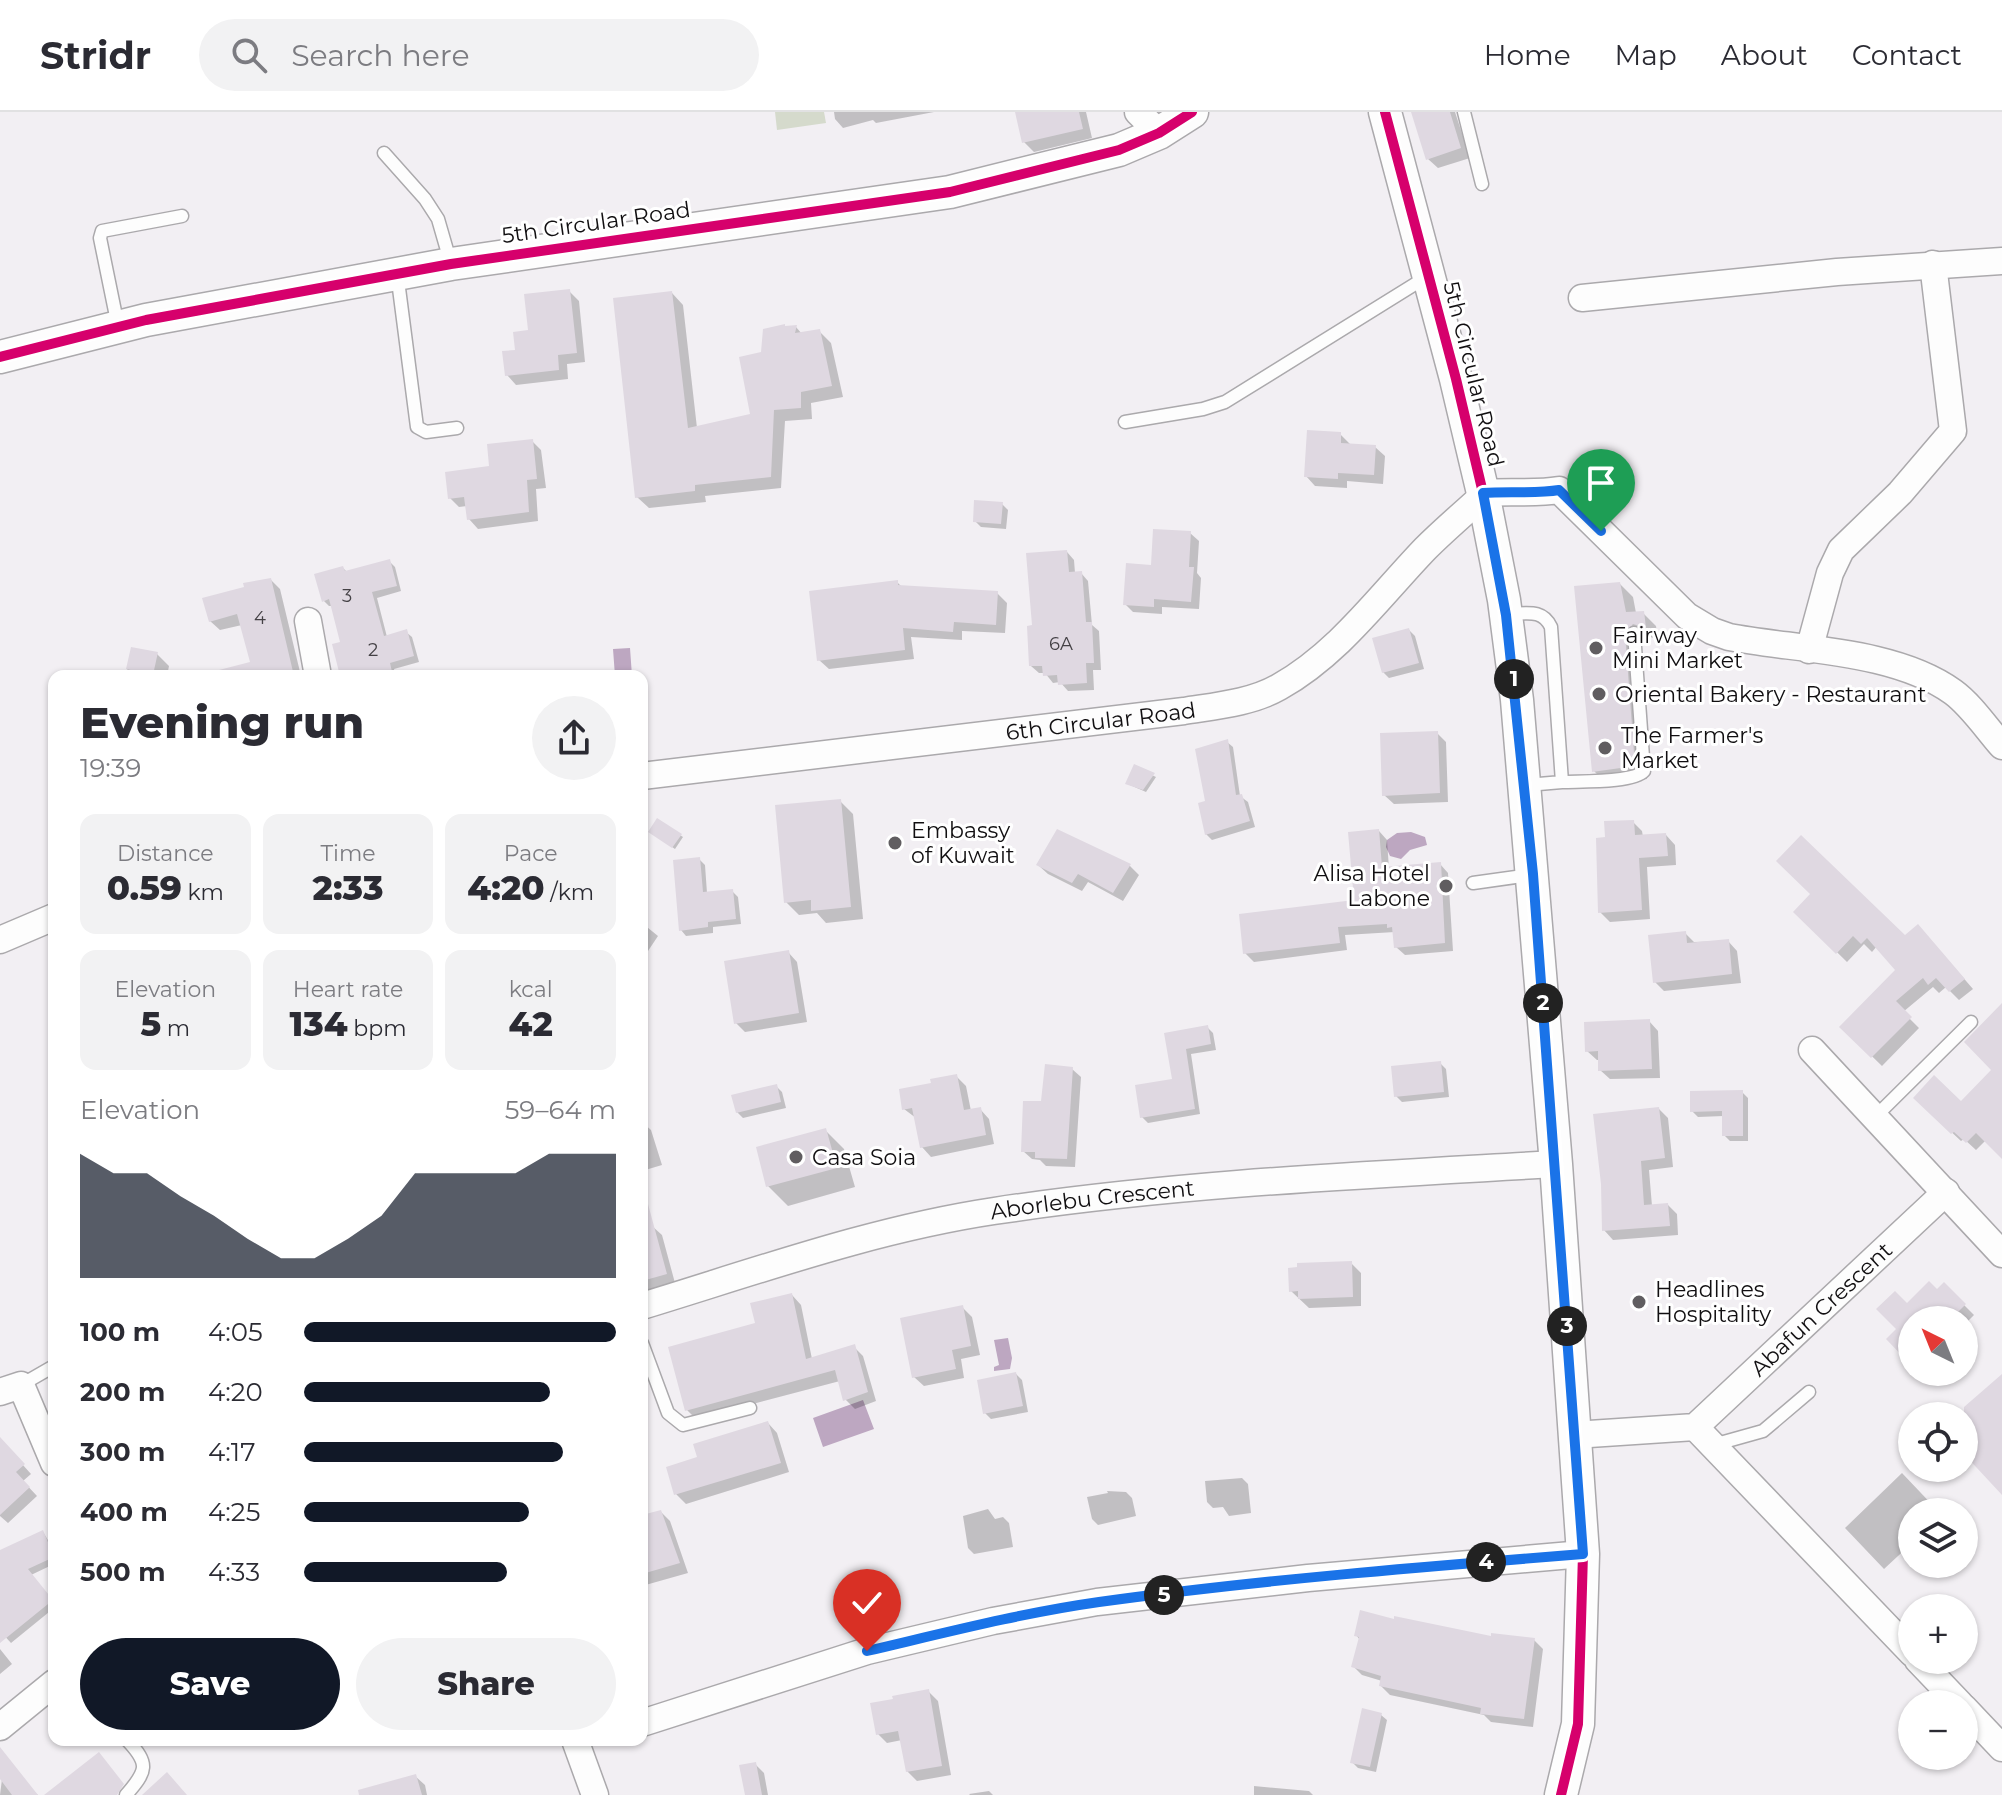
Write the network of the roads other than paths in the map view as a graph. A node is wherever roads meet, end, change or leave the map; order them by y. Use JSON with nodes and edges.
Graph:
{"nodes":[{"id":1,"x":1192,"y":112,"type":"edge"},
{"id":2,"x":1385,"y":112,"type":"edge"},
{"id":3,"x":1464,"y":112,"type":"edge"},
{"id":4,"x":1149,"y":123,"type":"edge"},
{"id":5,"x":384,"y":153,"type":"dead end"},
{"id":6,"x":1482,"y":184,"type":"dead end"},
{"id":7,"x":182,"y":216,"type":"dead end"},
{"id":8,"x":2002,"y":261,"type":"edge"},
{"id":9,"x":451,"y":264,"type":"junction"},
{"id":10,"x":1933,"y":264,"type":"junction"},
{"id":11,"x":397,"y":273,"type":"junction"},
{"id":12,"x":1429,"y":275,"type":"junction"},
{"id":13,"x":1582,"y":298,"type":"dead end"},
{"id":14,"x":118,"y":326,"type":"junction"},
{"id":15,"x":0,"y":357,"type":"edge"},
{"id":16,"x":1125,"y":422,"type":"dead end"},
{"id":17,"x":457,"y":428,"type":"dead end"},
{"id":18,"x":1483,"y":494,"type":"junction"},
{"id":19,"x":1506,"y":615,"type":"junction"},
{"id":20,"x":308,"y":621,"type":"dead end"},
{"id":21,"x":1634,"y":633,"type":"dead end"},
{"id":22,"x":1809,"y":650,"type":"junction"},
{"id":23,"x":317,"y":670,"type":"edge"},
{"id":24,"x":2002,"y":746,"type":"edge"},
{"id":25,"x":648,"y":775,"type":"edge"},
{"id":26,"x":1562,"y":782,"type":"junction"},
{"id":27,"x":1524,"y":785,"type":"junction"},
{"id":28,"x":1533,"y":874,"type":"junction"},
{"id":29,"x":1473,"y":883,"type":"dead end"},
{"id":30,"x":48,"y":920,"type":"edge"},
{"id":31,"x":0,"y":940,"type":"edge"},
{"id":32,"x":1971,"y":1022,"type":"dead end"},
{"id":33,"x":1812,"y":1050,"type":"dead end"},
{"id":34,"x":1875,"y":1117,"type":"junction"},
{"id":35,"x":1556,"y":1164,"type":"junction"},
{"id":36,"x":1946,"y":1192,"type":"junction"},
{"id":37,"x":2002,"y":1254,"type":"edge"},
{"id":38,"x":648,"y":1304,"type":"edge"},
{"id":39,"x":648,"y":1359,"type":"edge"},
{"id":40,"x":48,"y":1369,"type":"edge"},
{"id":41,"x":10,"y":1389,"type":"edge"},
{"id":42,"x":1809,"y":1392,"type":"dead end"},
{"id":43,"x":750,"y":1408,"type":"dead end"},
{"id":44,"x":1574,"y":1435,"type":"junction"},
{"id":45,"x":1704,"y":1436,"type":"junction"},
{"id":46,"x":48,"y":1453,"type":"edge"},
{"id":47,"x":1583,"y":1554,"type":"junction"},
{"id":48,"x":1898,"y":1638,"type":"edge"},
{"id":49,"x":1931,"y":1674,"type":"edge"},
{"id":50,"x":48,"y":1688,"type":"edge"},
{"id":51,"x":1947,"y":1690,"type":"edge"},
{"id":52,"x":648,"y":1721,"type":"edge"},
{"id":53,"x":1978,"y":1723,"type":"edge"},
{"id":54,"x":0,"y":1727,"type":"edge"},
{"id":55,"x":133,"y":1746,"type":"edge"},
{"id":56,"x":581,"y":1746,"type":"edge"},
{"id":57,"x":2002,"y":1748,"type":"edge"},
{"id":58,"x":126,"y":1795,"type":"edge"},
{"id":59,"x":595,"y":1795,"type":"edge"},
{"id":60,"x":1561,"y":1795,"type":"edge"}],
"edges":[{"from":1,"to":4,"type":"street","name":"5th Circular Road"},
{"from":2,"to":12,"type":"street","name":"5th Circular Road"},
{"from":3,"to":6,"type":"lane"},
{"from":4,"to":9,"type":"street","name":"5th Circular Road"},
{"from":5,"to":9,"type":"lane"},
{"from":7,"to":14,"type":"lane"},
{"from":8,"to":10,"type":"street"},
{"from":9,"to":11,"type":"street","name":"5th Circular Road"},
{"from":10,"to":13,"type":"street"},
{"from":10,"to":22,"type":"street"},
{"from":11,"to":14,"type":"street","name":"5th Circular Road"},
{"from":11,"to":17,"type":"lane"},
{"from":12,"to":16,"type":"lane"},
{"from":12,"to":18,"type":"street","name":"5th Circular Road"},
{"from":14,"to":15,"type":"street","name":"5th Circular Road"},
{"from":18,"to":19,"type":"street","name":"5th Circular Road"},
{"from":18,"to":22,"type":"street"},
{"from":18,"to":25,"type":"street","name":"6th Circular Road"},
{"from":19,"to":26,"type":"lane"},
{"from":19,"to":27,"type":"street","name":"5th Circular Road"},
{"from":20,"to":23,"type":"street"},
{"from":21,"to":26,"type":"lane"},
{"from":22,"to":24,"type":"street"},
{"from":26,"to":27,"type":"lane"},
{"from":27,"to":28,"type":"street","name":"5th Circular Road"},
{"from":28,"to":29,"type":"lane"},
{"from":28,"to":35,"type":"street","name":"5th Circular Road"},
{"from":30,"to":31,"type":"street"},
{"from":32,"to":34,"type":"lane"},
{"from":33,"to":34,"type":"street"},
{"from":34,"to":36,"type":"street"},
{"from":35,"to":38,"type":"street","name":"Aborlebu Crescent"},
{"from":35,"to":44,"type":"street","name":"5th Circular Road"},
{"from":36,"to":37,"type":"street"},
{"from":36,"to":45,"type":"street","name":"Abafun Crescent"},
{"from":39,"to":43,"type":"lane"},
{"from":40,"to":41,"type":"lane"},
{"from":41,"to":46,"type":"street"},
{"from":42,"to":45,"type":"lane"},
{"from":44,"to":45,"type":"street"},
{"from":44,"to":47,"type":"street","name":"5th Circular Road"},
{"from":45,"to":48,"type":"street"},
{"from":47,"to":52,"type":"street"},
{"from":47,"to":60,"type":"street","name":"5th Circular Road"},
{"from":49,"to":51,"type":"street"},
{"from":50,"to":54,"type":"street"},
{"from":53,"to":57,"type":"street"},
{"from":55,"to":58,"type":"lane"},
{"from":56,"to":59,"type":"street"}]}
